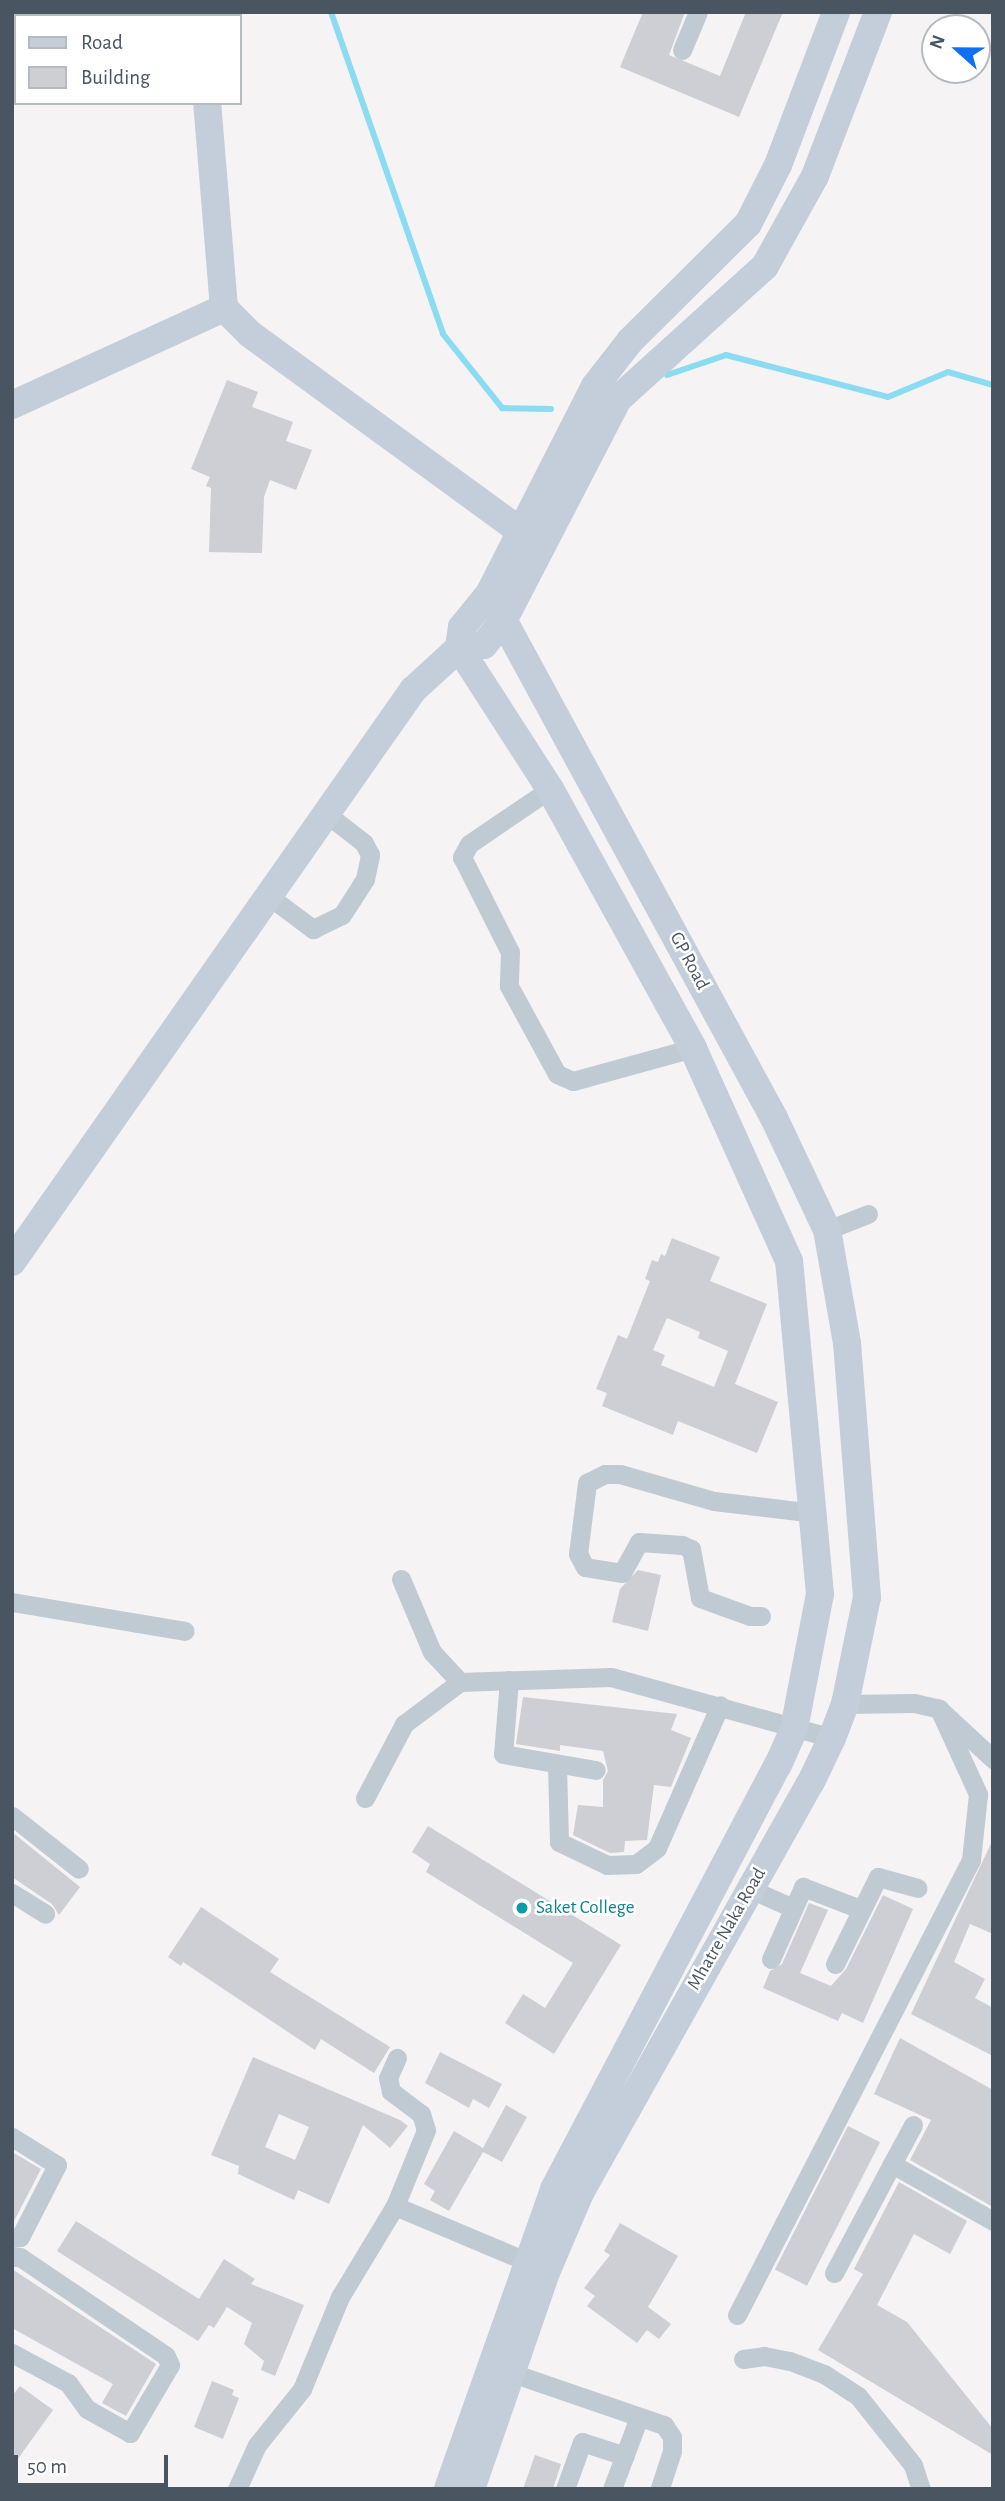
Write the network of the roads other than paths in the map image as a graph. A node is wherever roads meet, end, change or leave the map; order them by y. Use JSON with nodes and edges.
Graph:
{"nodes":[{"id":1,"x":698,"y":12,"type":"edge"},
{"id":2,"x":836,"y":12,"type":"edge"},
{"id":3,"x":878,"y":12,"type":"edge"},
{"id":4,"x":682,"y":50,"type":"dead end"},
{"id":5,"x":207,"y":105,"type":"edge"},
{"id":6,"x":748,"y":224,"type":"junction"},
{"id":7,"x":781,"y":241,"type":"junction"},
{"id":8,"x":224,"y":308,"type":"junction"},
{"id":9,"x":12,"y":405,"type":"edge"},
{"id":10,"x":532,"y":540,"type":"junction"},
{"id":11,"x":489,"y":594,"type":"junction"},
{"id":12,"x":504,"y":620,"type":"junction"},
{"id":13,"x":459,"y":648,"type":"junction"},
{"id":14,"x":550,"y":789,"type":"junction"},
{"id":15,"x":328,"y":815,"type":"junction"},
{"id":16,"x":270,"y":897,"type":"junction"},
{"id":17,"x":693,"y":1048,"type":"junction"},
{"id":18,"x":868,"y":1214,"type":"dead end"},
{"id":19,"x":827,"y":1230,"type":"junction"},
{"id":20,"x":12,"y":1262,"type":"edge"},
{"id":21,"x":847,"y":1343,"type":"junction"},
{"id":22,"x":801,"y":1353,"type":"junction"},
{"id":23,"x":860,"y":1478,"type":"junction"},
{"id":24,"x":813,"y":1481,"type":"junction"},
{"id":25,"x":815,"y":1513,"type":"junction"},
{"id":26,"x":401,"y":1579,"type":"dead end"},
{"id":27,"x":12,"y":1602,"type":"edge"},
{"id":28,"x":761,"y":1616,"type":"dead end"},
{"id":29,"x":185,"y":1631,"type":"dead end"},
{"id":30,"x":509,"y":1680,"type":"junction"},
{"id":31,"x":460,"y":1682,"type":"junction"},
{"id":32,"x":845,"y":1704,"type":"junction"},
{"id":33,"x":720,"y":1705,"type":"junction"},
{"id":34,"x":939,"y":1709,"type":"junction"},
{"id":35,"x":794,"y":1728,"type":"junction"},
{"id":36,"x":832,"y":1738,"type":"junction"},
{"id":37,"x":993,"y":1759,"type":"edge"},
{"id":38,"x":557,"y":1765,"type":"junction"},
{"id":39,"x":596,"y":1770,"type":"dead end"},
{"id":40,"x":365,"y":1798,"type":"dead end"},
{"id":41,"x":12,"y":1816,"type":"edge"},
{"id":42,"x":79,"y":1869,"type":"dead end"},
{"id":43,"x":918,"y":1888,"type":"dead end"},
{"id":44,"x":750,"y":1889,"type":"junction"},
{"id":45,"x":12,"y":1893,"type":"edge"},
{"id":46,"x":793,"y":1908,"type":"junction"},
{"id":47,"x":860,"y":1909,"type":"junction"},
{"id":48,"x":45,"y":1914,"type":"dead end"},
{"id":49,"x":771,"y":1959,"type":"dead end"},
{"id":50,"x":835,"y":1964,"type":"dead end"},
{"id":51,"x":397,"y":2058,"type":"dead end"},
{"id":52,"x":609,"y":2107,"type":"junction"},
{"id":53,"x":913,"y":2125,"type":"dead end"},
{"id":54,"x":12,"y":2137,"type":"edge"},
{"id":55,"x":892,"y":2164,"type":"junction"},
{"id":56,"x":395,"y":2206,"type":"junction"},
{"id":57,"x":993,"y":2221,"type":"edge"},
{"id":58,"x":12,"y":2238,"type":"edge"},
{"id":59,"x":12,"y":2256,"type":"edge"},
{"id":60,"x":538,"y":2266,"type":"junction"},
{"id":61,"x":834,"y":2273,"type":"dead end"},
{"id":62,"x":737,"y":2315,"type":"dead end"},
{"id":63,"x":12,"y":2353,"type":"edge"},
{"id":64,"x":743,"y":2359,"type":"dead end"},
{"id":65,"x":512,"y":2373,"type":"junction"},
{"id":66,"x":639,"y":2417,"type":"junction"},
{"id":67,"x":625,"y":2456,"type":"junction"},
{"id":68,"x":237,"y":2489,"type":"edge"},
{"id":69,"x":448,"y":2489,"type":"edge"},
{"id":70,"x":471,"y":2489,"type":"edge"},
{"id":71,"x":565,"y":2489,"type":"edge"},
{"id":72,"x":612,"y":2489,"type":"edge"},
{"id":73,"x":660,"y":2489,"type":"edge"},
{"id":74,"x":920,"y":2489,"type":"edge"}],
"edges":[{"from":1,"to":4,"type":"street"},
{"from":2,"to":6,"type":"street"},
{"from":3,"to":7,"type":"street"},
{"from":5,"to":8,"type":"street"},
{"from":6,"to":7,"type":"street"},
{"from":6,"to":10,"type":"street"},
{"from":7,"to":10,"type":"street"},
{"from":8,"to":9,"type":"street"},
{"from":8,"to":10,"type":"street"},
{"from":10,"to":11,"type":"street"},
{"from":10,"to":12,"type":"street"},
{"from":11,"to":12,"type":"street","name":"GP Road"},
{"from":11,"to":13,"type":"street"},
{"from":12,"to":13,"type":"street"},
{"from":12,"to":19,"type":"street","name":"GP Road"},
{"from":13,"to":14,"type":"street","name":"GP Road"},
{"from":13,"to":15,"type":"street"},
{"from":14,"to":17,"type":"street","name":"GP Road"},
{"from":14,"to":17,"type":"street"},
{"from":15,"to":16,"type":"street"},
{"from":15,"to":16,"type":"street"},
{"from":16,"to":20,"type":"street"},
{"from":17,"to":22,"type":"street","name":"GP Road"},
{"from":18,"to":19,"type":"street"},
{"from":19,"to":21,"type":"street","name":"GP Road"},
{"from":21,"to":22,"type":"street"},
{"from":21,"to":23,"type":"street","name":"Mhatre Naka Road"},
{"from":22,"to":24,"type":"street","name":"Mhatre Naka Road"},
{"from":23,"to":24,"type":"street"},
{"from":23,"to":32,"type":"street","name":"Mhatre Naka Road"},
{"from":24,"to":25,"type":"street","name":"Mhatre Naka Road"},
{"from":25,"to":28,"type":"street"},
{"from":25,"to":35,"type":"street","name":"Mhatre Naka Road"},
{"from":26,"to":31,"type":"street"},
{"from":27,"to":29,"type":"street"},
{"from":30,"to":31,"type":"street"},
{"from":30,"to":33,"type":"street"},
{"from":30,"to":38,"type":"street"},
{"from":31,"to":40,"type":"street"},
{"from":32,"to":34,"type":"street"},
{"from":32,"to":36,"type":"street","name":"Mhatre Naka Road"},
{"from":33,"to":35,"type":"street"},
{"from":33,"to":38,"type":"street"},
{"from":34,"to":37,"type":"street"},
{"from":34,"to":62,"type":"street"},
{"from":35,"to":36,"type":"street"},
{"from":35,"to":52,"type":"street","name":"Mhatre Naka Road"},
{"from":36,"to":44,"type":"street","name":"Mhatre Naka Road"},
{"from":38,"to":39,"type":"street"},
{"from":41,"to":42,"type":"street"},
{"from":43,"to":47,"type":"street"},
{"from":44,"to":46,"type":"street"},
{"from":44,"to":52,"type":"street","name":"Mhatre Naka Road"},
{"from":45,"to":48,"type":"street"},
{"from":46,"to":47,"type":"street"},
{"from":46,"to":49,"type":"street"},
{"from":47,"to":50,"type":"street"},
{"from":51,"to":56,"type":"street"},
{"from":52,"to":60,"type":"street","name":"Mhatre Naka Road"},
{"from":53,"to":55,"type":"street"},
{"from":54,"to":58,"type":"street"},
{"from":55,"to":57,"type":"street"},
{"from":55,"to":61,"type":"street"},
{"from":56,"to":60,"type":"street"},
{"from":56,"to":68,"type":"street"},
{"from":59,"to":63,"type":"street"},
{"from":60,"to":65,"type":"street","name":"Mhatre Naka Road"},
{"from":60,"to":69,"type":"street","name":"Mhatre Naka Road"},
{"from":64,"to":74,"type":"street"},
{"from":65,"to":66,"type":"street"},
{"from":65,"to":70,"type":"street","name":"Mhatre Naka Road"},
{"from":66,"to":67,"type":"street"},
{"from":66,"to":73,"type":"street"},
{"from":67,"to":71,"type":"street"},
{"from":67,"to":72,"type":"street"}]}
